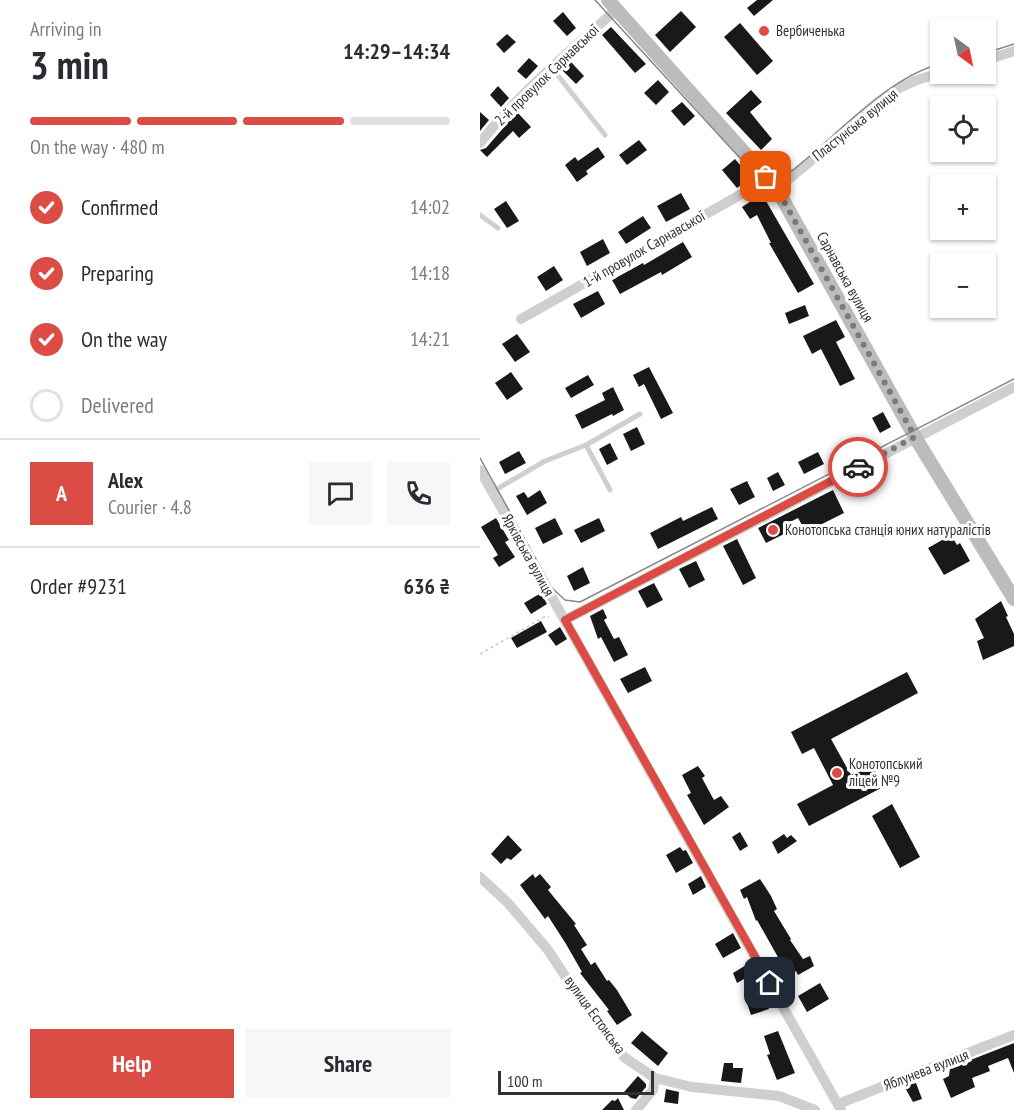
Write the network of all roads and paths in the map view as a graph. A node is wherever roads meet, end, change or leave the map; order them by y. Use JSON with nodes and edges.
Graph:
{"nodes":[{"id":1,"x":613,"y":5,"type":"edge"},
{"id":2,"x":1014,"y":51,"type":"edge"},
{"id":3,"x":996,"y":57,"type":"edge"},
{"id":4,"x":552,"y":68,"type":"junction"},
{"id":5,"x":930,"y":76,"type":"edge"},
{"id":6,"x":605,"y":135,"type":"dead end"},
{"id":7,"x":480,"y":143,"type":"edge"},
{"id":8,"x":772,"y":184,"type":"junction"},
{"id":9,"x":480,"y":215,"type":"edge"},
{"id":10,"x":498,"y":228,"type":"dead end"},
{"id":11,"x":521,"y":319,"type":"dead end"},
{"id":12,"x":1014,"y":387,"type":"edge"},
{"id":13,"x":640,"y":414,"type":"dead end"},
{"id":14,"x":915,"y":437,"type":"junction"},
{"id":15,"x":586,"y":445,"type":"junction"},
{"id":16,"x":480,"y":470,"type":"edge"},
{"id":17,"x":610,"y":490,"type":"dead end"},
{"id":18,"x":492,"y":492,"type":"junction"},
{"id":19,"x":1013,"y":597,"type":"edge"},
{"id":20,"x":565,"y":620,"type":"junction"},
{"id":21,"x":480,"y":654,"type":"edge"},
{"id":22,"x":480,"y":877,"type":"edge"},
{"id":23,"x":1014,"y":1035,"type":"edge"},
{"id":24,"x":655,"y":1078,"type":"junction"},
{"id":25,"x":840,"y":1107,"type":"edge"},
{"id":26,"x":636,"y":1110,"type":"edge"},
{"id":27,"x":815,"y":1110,"type":"edge"}],
"edges":[{"from":1,"to":4,"type":"street","name":"2-й провулок Сарнавської"},
{"from":1,"to":8,"type":"street","name":"Сарнавська вулиця"},
{"from":2,"to":3,"type":"street"},
{"from":4,"to":6,"type":"lane"},
{"from":4,"to":7,"type":"street","name":"2-й провулок Сарнавської"},
{"from":5,"to":8,"type":"street","name":"Пластунська вулиця"},
{"from":8,"to":11,"type":"street","name":"1-й провулок Сарнавської"},
{"from":8,"to":14,"type":"street","name":"Сарнавська вулиця"},
{"from":9,"to":10,"type":"lane"},
{"from":12,"to":14,"type":"street"},
{"from":13,"to":15,"type":"lane"},
{"from":14,"to":19,"type":"street","name":"Сарнавська вулиця"},
{"from":14,"to":20,"type":"street"},
{"from":15,"to":17,"type":"lane"},
{"from":15,"to":18,"type":"lane"},
{"from":16,"to":18,"type":"street","name":"Ярківська вулиця"},
{"from":18,"to":20,"type":"street","name":"Ярківська вулиця"},
{"from":20,"to":21,"type":"path"},
{"from":20,"to":25,"type":"street","name":"Ярківська вулиця"},
{"from":22,"to":24,"type":"street","name":"вулиця Естонська"},
{"from":23,"to":25,"type":"street","name":"Яблунева вулиця"},
{"from":24,"to":26,"type":"street"},
{"from":24,"to":27,"type":"street","name":"вулиця Естонська"}]}
